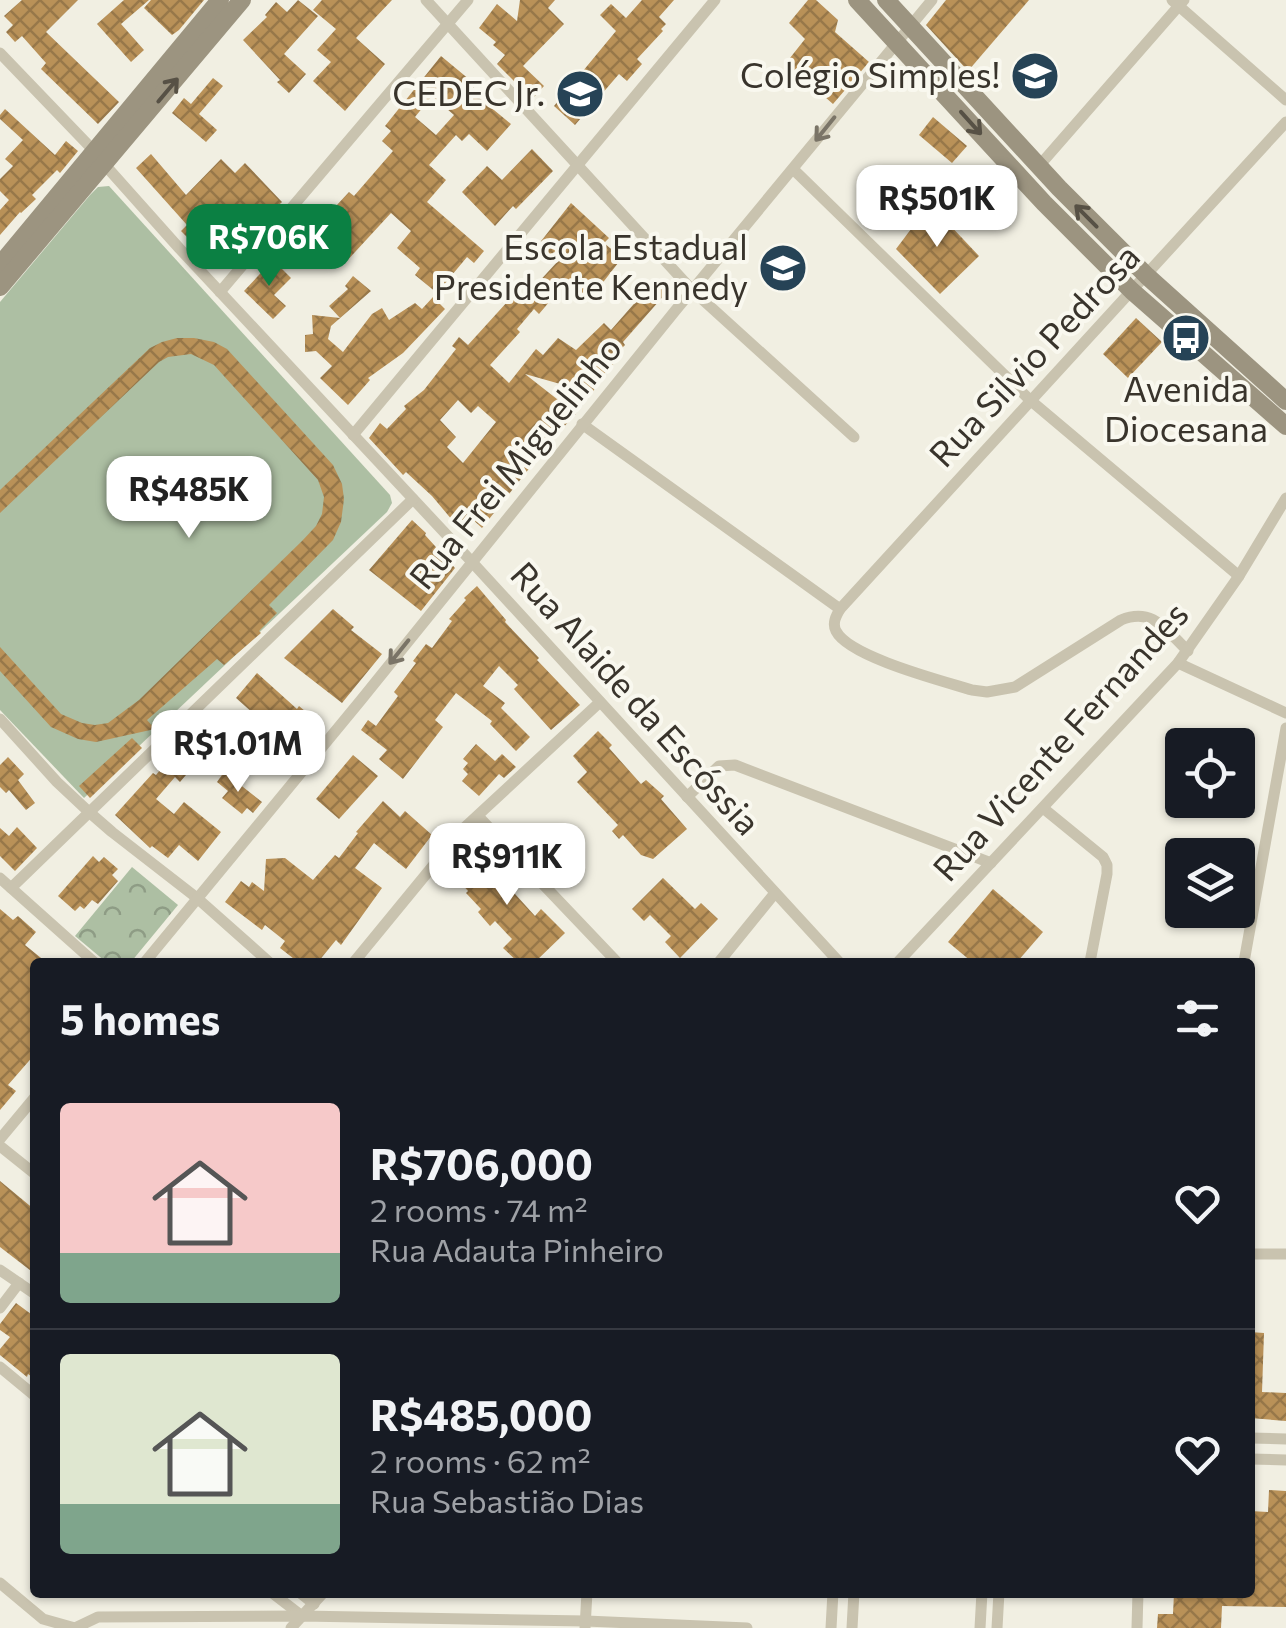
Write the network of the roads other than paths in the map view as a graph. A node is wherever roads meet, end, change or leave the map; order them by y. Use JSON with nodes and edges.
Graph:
{"nodes":[{"id":1,"x":220,"y":0,"type":"edge"},
{"id":2,"x":242,"y":0,"type":"edge"},
{"id":3,"x":426,"y":0,"type":"edge"},
{"id":4,"x":468,"y":0,"type":"edge"},
{"id":5,"x":715,"y":0,"type":"edge"},
{"id":6,"x":858,"y":0,"type":"edge"},
{"id":7,"x":886,"y":0,"type":"edge"},
{"id":8,"x":932,"y":0,"type":"edge"},
{"id":9,"x":1178,"y":2,"type":"edge"},
{"id":10,"x":448,"y":24,"type":"junction"},
{"id":11,"x":910,"y":26,"type":"junction"},
{"id":12,"x":897,"y":42,"type":"junction"},
{"id":13,"x":0,"y":52,"type":"edge"},
{"id":14,"x":1286,"y":100,"type":"edge"},
{"id":15,"x":1286,"y":122,"type":"edge"},
{"id":16,"x":100,"y":158,"type":"junction"},
{"id":17,"x":576,"y":164,"type":"junction"},
{"id":18,"x":1038,"y":166,"type":"junction"},
{"id":19,"x":793,"y":169,"type":"junction"},
{"id":20,"x":1058,"y":188,"type":"junction"},
{"id":21,"x":1044,"y":203,"type":"junction"},
{"id":22,"x":0,"y":265,"type":"edge"},
{"id":23,"x":1147,"y":276,"type":"junction"},
{"id":24,"x":0,"y":288,"type":"edge"},
{"id":25,"x":692,"y":290,"type":"junction"},
{"id":26,"x":1132,"y":291,"type":"junction"},
{"id":27,"x":220,"y":292,"type":"junction"},
{"id":28,"x":1030,"y":400,"type":"junction"},
{"id":29,"x":1286,"y":401,"type":"edge"},
{"id":30,"x":582,"y":424,"type":"junction"},
{"id":31,"x":1286,"y":426,"type":"edge"},
{"id":32,"x":353,"y":435,"type":"junction"},
{"id":33,"x":854,"y":437,"type":"dead end"},
{"id":34,"x":1286,"y":498,"type":"edge"},
{"id":35,"x":413,"y":499,"type":"junction"},
{"id":36,"x":472,"y":562,"type":"junction"},
{"id":37,"x":1239,"y":576,"type":"junction"},
{"id":38,"x":840,"y":609,"type":"junction"},
{"id":39,"x":1188,"y":651,"type":"junction"},
{"id":40,"x":1178,"y":663,"type":"junction"},
{"id":41,"x":600,"y":702,"type":"junction"},
{"id":42,"x":1286,"y":713,"type":"edge"},
{"id":43,"x":0,"y":719,"type":"edge"},
{"id":44,"x":1286,"y":728,"type":"edge"},
{"id":45,"x":687,"y":797,"type":"junction"},
{"id":46,"x":1042,"y":808,"type":"junction"},
{"id":47,"x":89,"y":812,"type":"junction"},
{"id":48,"x":478,"y":816,"type":"junction"},
{"id":49,"x":991,"y":863,"type":"junction"},
{"id":50,"x":0,"y":878,"type":"edge"},
{"id":51,"x":11,"y":888,"type":"junction"},
{"id":52,"x":775,"y":892,"type":"junction"},
{"id":53,"x":197,"y":898,"type":"junction"},
{"id":54,"x":90,"y":958,"type":"edge"},
{"id":55,"x":148,"y":958,"type":"edge"},
{"id":56,"x":264,"y":958,"type":"edge"},
{"id":57,"x":357,"y":958,"type":"edge"},
{"id":58,"x":613,"y":958,"type":"edge"},
{"id":59,"x":722,"y":958,"type":"edge"},
{"id":60,"x":835,"y":958,"type":"edge"},
{"id":61,"x":902,"y":958,"type":"edge"},
{"id":62,"x":1091,"y":958,"type":"edge"},
{"id":63,"x":1245,"y":958,"type":"edge"},
{"id":64,"x":30,"y":1104,"type":"edge"},
{"id":65,"x":0,"y":1143,"type":"edge"},
{"id":66,"x":30,"y":1170,"type":"edge"},
{"id":67,"x":1255,"y":1254,"type":"edge"},
{"id":68,"x":1286,"y":1254,"type":"edge"},
{"id":69,"x":0,"y":1270,"type":"edge"},
{"id":70,"x":19,"y":1283,"type":"junction"},
{"id":71,"x":30,"y":1291,"type":"edge"},
{"id":72,"x":0,"y":1308,"type":"edge"},
{"id":73,"x":0,"y":1367,"type":"edge"},
{"id":74,"x":30,"y":1392,"type":"edge"},
{"id":75,"x":1255,"y":1438,"type":"edge"},
{"id":76,"x":1286,"y":1438,"type":"edge"},
{"id":77,"x":1255,"y":1459,"type":"edge"},
{"id":78,"x":1286,"y":1460,"type":"edge"},
{"id":79,"x":2,"y":1588,"type":"edge"},
{"id":80,"x":279,"y":1598,"type":"edge"},
{"id":81,"x":306,"y":1598,"type":"edge"},
{"id":82,"x":319,"y":1598,"type":"edge"},
{"id":83,"x":587,"y":1598,"type":"edge"},
{"id":84,"x":833,"y":1598,"type":"edge"},
{"id":85,"x":854,"y":1598,"type":"edge"},
{"id":86,"x":982,"y":1598,"type":"edge"},
{"id":87,"x":1000,"y":1598,"type":"edge"},
{"id":88,"x":1138,"y":1598,"type":"edge"},
{"id":89,"x":314,"y":1604,"type":"junction"},
{"id":90,"x":302,"y":1616,"type":"junction"},
{"id":91,"x":585,"y":1624,"type":"edge"},
{"id":92,"x":75,"y":1628,"type":"edge"},
{"id":93,"x":291,"y":1628,"type":"edge"},
{"id":94,"x":747,"y":1628,"type":"edge"},
{"id":95,"x":831,"y":1628,"type":"edge"},
{"id":96,"x":852,"y":1628,"type":"edge"},
{"id":97,"x":980,"y":1628,"type":"edge"},
{"id":98,"x":997,"y":1628,"type":"edge"},
{"id":99,"x":1137,"y":1628,"type":"edge"}],
"edges":[{"from":1,"to":16,"type":"street"},
{"from":16,"to":2,"type":"street","one_way":true},
{"from":3,"to":10,"type":"street"},
{"from":4,"to":10,"type":"street"},
{"from":5,"to":17,"type":"street"},
{"from":6,"to":12,"type":"street"},
{"from":7,"to":11,"type":"street"},
{"from":8,"to":11,"type":"street","name":"Rua Frei Miguelinho"},
{"from":9,"to":14,"type":"street"},
{"from":9,"to":18,"type":"street"},
{"from":10,"to":17,"type":"street"},
{"from":10,"to":27,"type":"street"},
{"from":11,"to":12,"type":"street","name":"Rua Frei Miguelinho"},
{"from":11,"to":18,"type":"street"},
{"from":12,"to":19,"type":"street","name":"Rua Frei Miguelinho","one_way":true},
{"from":12,"to":21,"type":"street","one_way":true},
{"from":13,"to":16,"type":"street","name":"Rua Alaide da Escóssia"},
{"from":15,"to":23,"type":"street","name":"Rua Silvio Pedrosa"},
{"from":16,"to":22,"type":"street"},
{"from":16,"to":24,"type":"street"},
{"from":16,"to":27,"type":"street","name":"Rua Alaide da Escóssia"},
{"from":17,"to":25,"type":"street"},
{"from":17,"to":32,"type":"street"},
{"from":18,"to":20,"type":"street"},
{"from":19,"to":25,"type":"street","name":"Rua Frei Miguelinho"},
{"from":19,"to":28,"type":"street"},
{"from":20,"to":21,"type":"street"},
{"from":23,"to":20,"type":"street","one_way":true},
{"from":21,"to":26,"type":"street"},
{"from":23,"to":26,"type":"street","name":"Rua Silvio Pedrosa"},
{"from":23,"to":29,"type":"street"},
{"from":25,"to":30,"type":"street","name":"Rua Frei Miguelinho"},
{"from":25,"to":33,"type":"street"},
{"from":26,"to":28,"type":"street","name":"Rua Silvio Pedrosa"},
{"from":26,"to":31,"type":"street"},
{"from":27,"to":32,"type":"street","name":"Rua Alaide da Escóssia"},
{"from":28,"to":37,"type":"street"},
{"from":28,"to":38,"type":"street","name":"Rua Silvio Pedrosa"},
{"from":30,"to":36,"type":"street","name":"Rua Frei Miguelinho"},
{"from":30,"to":38,"type":"street"},
{"from":32,"to":35,"type":"street","name":"Rua Alaide da Escóssia"},
{"from":34,"to":37,"type":"street","name":"Rua Vicente Fernandes"},
{"from":35,"to":36,"type":"street","name":"Rua Alaide da Escóssia"},
{"from":35,"to":47,"type":"street"},
{"from":36,"to":41,"type":"street","name":"Rua Alaide da Escóssia"},
{"from":36,"to":53,"type":"street","name":"Rua Frei Miguelinho","one_way":true},
{"from":37,"to":39,"type":"street","name":"Rua Vicente Fernandes"},
{"from":38,"to":39,"type":"street"},
{"from":39,"to":40,"type":"street","name":"Rua Vicente Fernandes"},
{"from":40,"to":42,"type":"street"},
{"from":40,"to":46,"type":"street","name":"Rua Vicente Fernandes"},
{"from":41,"to":45,"type":"street","name":"Rua Alaide da Escóssia"},
{"from":41,"to":48,"type":"street"},
{"from":43,"to":47,"type":"street"},
{"from":44,"to":63,"type":"street"},
{"from":45,"to":49,"type":"street"},
{"from":45,"to":52,"type":"street","name":"Rua Alaide da Escóssia"},
{"from":46,"to":49,"type":"street","name":"Rua Vicente Fernandes"},
{"from":46,"to":62,"type":"street"},
{"from":47,"to":51,"type":"street"},
{"from":47,"to":53,"type":"street"},
{"from":48,"to":57,"type":"street"},
{"from":48,"to":58,"type":"street"},
{"from":49,"to":61,"type":"street","name":"Rua Vicente Fernandes"},
{"from":50,"to":51,"type":"street"},
{"from":51,"to":54,"type":"street"},
{"from":52,"to":59,"type":"street"},
{"from":52,"to":60,"type":"street","name":"Rua Alaide da Escóssia"},
{"from":53,"to":55,"type":"street","name":"Rua Frei Miguelinho"},
{"from":53,"to":56,"type":"street"},
{"from":64,"to":65,"type":"street"},
{"from":65,"to":66,"type":"street"},
{"from":67,"to":68,"type":"street"},
{"from":69,"to":70,"type":"street"},
{"from":70,"to":71,"type":"street"},
{"from":70,"to":72,"type":"street"},
{"from":73,"to":74,"type":"street"},
{"from":75,"to":76,"type":"street"},
{"from":77,"to":78,"type":"street"},
{"from":79,"to":92,"type":"street"},
{"from":80,"to":90,"type":"street"},
{"from":81,"to":89,"type":"street"},
{"from":82,"to":89,"type":"street"},
{"from":83,"to":91,"type":"street"},
{"from":84,"to":95,"type":"street"},
{"from":85,"to":96,"type":"street"},
{"from":86,"to":97,"type":"street"},
{"from":87,"to":98,"type":"street"},
{"from":88,"to":99,"type":"street"},
{"from":89,"to":90,"type":"street"},
{"from":90,"to":91,"type":"street"},
{"from":90,"to":92,"type":"street"},
{"from":90,"to":93,"type":"street"},
{"from":91,"to":94,"type":"street"}]}
